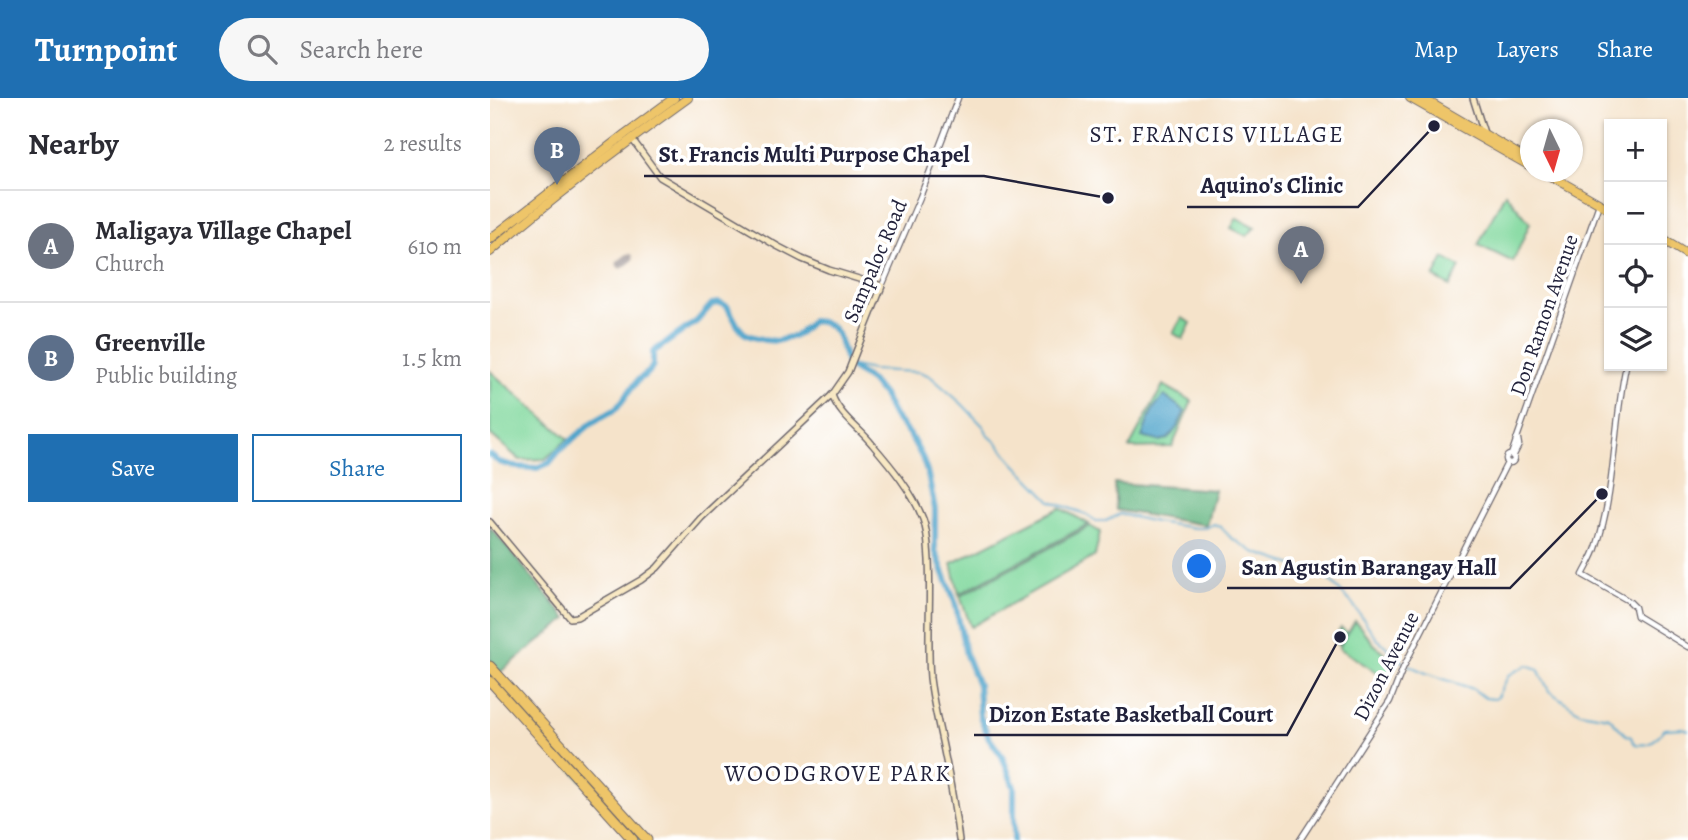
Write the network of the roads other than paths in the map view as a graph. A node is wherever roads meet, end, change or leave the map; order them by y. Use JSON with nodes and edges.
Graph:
{"nodes":[{"id":1,"x":674,"y":98,"type":"edge"},
{"id":2,"x":688,"y":98,"type":"edge"},
{"id":3,"x":958,"y":98,"type":"edge"},
{"id":4,"x":1410,"y":98,"type":"edge"},
{"id":5,"x":1422,"y":98,"type":"edge"},
{"id":6,"x":1471,"y":98,"type":"edge"},
{"id":7,"x":1482,"y":136,"type":"junction"},
{"id":8,"x":632,"y":139,"type":"junction"},
{"id":9,"x":1520,"y":157,"type":"edge"},
{"id":10,"x":598,"y":160,"type":"junction"},
{"id":11,"x":1562,"y":182,"type":"edge"},
{"id":12,"x":1599,"y":203,"type":"junction"},
{"id":13,"x":1604,"y":206,"type":"edge"},
{"id":14,"x":490,"y":238,"type":"edge"},
{"id":15,"x":1667,"y":242,"type":"edge"},
{"id":16,"x":490,"y":252,"type":"edge"},
{"id":17,"x":1688,"y":255,"type":"edge"},
{"id":18,"x":881,"y":286,"type":"junction"},
{"id":19,"x":1625,"y":371,"type":"edge"},
{"id":20,"x":832,"y":395,"type":"junction"},
{"id":21,"x":1512,"y":456,"type":"joint"},
{"id":22,"x":490,"y":522,"type":"edge"},
{"id":23,"x":1688,"y":647,"type":"edge"},
{"id":24,"x":490,"y":666,"type":"edge"},
{"id":25,"x":490,"y":681,"type":"edge"},
{"id":26,"x":633,"y":840,"type":"edge"},
{"id":27,"x":647,"y":840,"type":"edge"},
{"id":28,"x":959,"y":840,"type":"edge"},
{"id":29,"x":1300,"y":840,"type":"edge"}],
"edges":[{"from":1,"to":10,"type":"highway"},
{"from":2,"to":8,"type":"highway"},
{"from":3,"to":18,"type":"street","name":"Sampaloc Road"},
{"from":4,"to":7,"type":"highway"},
{"from":5,"to":7,"type":"highway"},
{"from":6,"to":7,"type":"main road"},
{"from":7,"to":9,"type":"highway"},
{"from":8,"to":10,"type":"highway"},
{"from":8,"to":18,"type":"main road"},
{"from":10,"to":14,"type":"highway"},
{"from":10,"to":16,"type":"highway"},
{"from":11,"to":12,"type":"highway"},
{"from":12,"to":13,"type":"highway"},
{"from":12,"to":21,"type":"street","name":"Don Ramon Avenue"},
{"from":15,"to":17,"type":"highway"},
{"from":18,"to":20,"type":"main road","name":"Sampaloc Road"},
{"from":19,"to":23,"type":"street"},
{"from":20,"to":22,"type":"main road","name":"Sampaloc Road"},
{"from":20,"to":28,"type":"main road"},
{"from":21,"to":29,"type":"street","name":"Dizon Avenue"},
{"from":24,"to":27,"type":"highway"},
{"from":25,"to":26,"type":"highway"}]}
